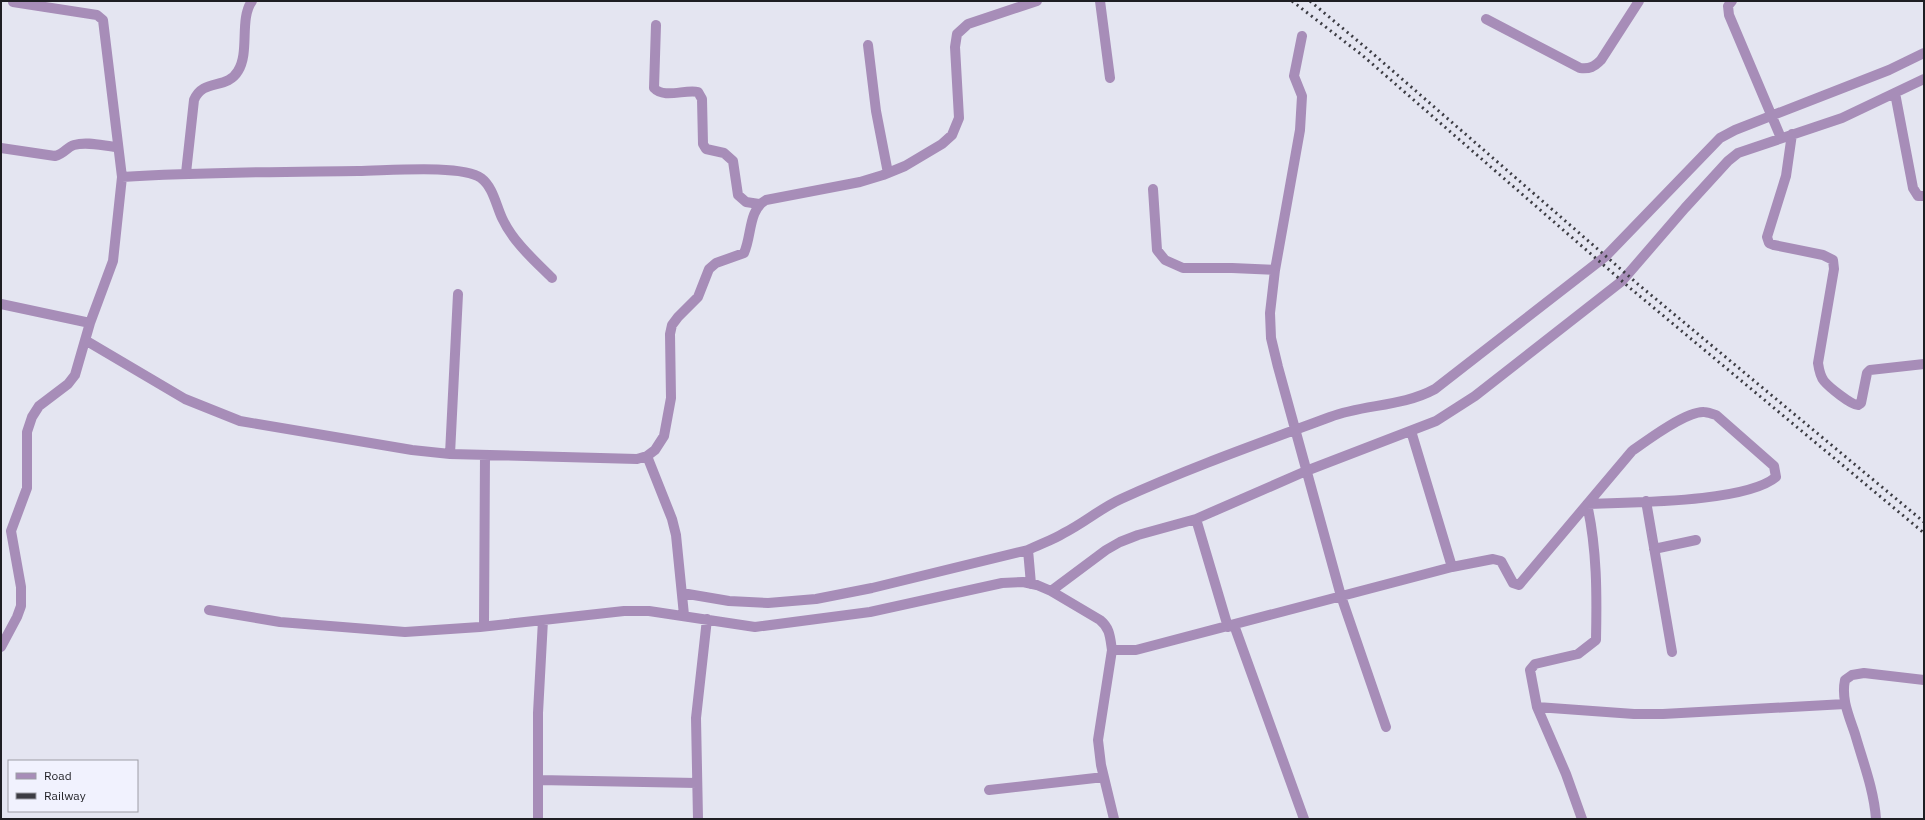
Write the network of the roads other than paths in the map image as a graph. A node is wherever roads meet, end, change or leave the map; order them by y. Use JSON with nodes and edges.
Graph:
{"nodes":[{"id":1,"x":252,"y":1,"type":"edge"},
{"id":2,"x":1037,"y":1,"type":"edge"},
{"id":3,"x":1100,"y":1,"type":"edge"},
{"id":4,"x":1639,"y":1,"type":"edge"},
{"id":5,"x":1732,"y":1,"type":"edge"},
{"id":6,"x":13,"y":2,"type":"edge"},
{"id":7,"x":1486,"y":19,"type":"dead end"},
{"id":8,"x":656,"y":25,"type":"dead end"},
{"id":9,"x":1302,"y":36,"type":"dead end"},
{"id":10,"x":868,"y":45,"type":"dead end"},
{"id":11,"x":1924,"y":53,"type":"edge"},
{"id":12,"x":1110,"y":78,"type":"dead end"},
{"id":13,"x":1924,"y":79,"type":"edge"},
{"id":14,"x":1895,"y":93,"type":"junction"},
{"id":15,"x":1772,"y":117,"type":"junction"},
{"id":16,"x":1780,"y":134,"type":"junction"},
{"id":17,"x":1792,"y":134,"type":"junction"},
{"id":18,"x":117,"y":147,"type":"junction"},
{"id":19,"x":1,"y":148,"type":"edge"},
{"id":20,"x":186,"y":173,"type":"junction"},
{"id":21,"x":888,"y":173,"type":"junction"},
{"id":22,"x":122,"y":177,"type":"junction"},
{"id":23,"x":1153,"y":189,"type":"dead end"},
{"id":24,"x":1924,"y":196,"type":"edge"},
{"id":25,"x":759,"y":204,"type":"junction"},
{"id":26,"x":1275,"y":270,"type":"junction"},
{"id":27,"x":552,"y":278,"type":"dead end"},
{"id":28,"x":458,"y":294,"type":"dead end"},
{"id":29,"x":1,"y":304,"type":"edge"},
{"id":30,"x":90,"y":322,"type":"junction"},
{"id":31,"x":85,"y":340,"type":"junction"},
{"id":32,"x":1924,"y":364,"type":"edge"},
{"id":33,"x":1295,"y":431,"type":"junction"},
{"id":34,"x":1412,"y":431,"type":"junction"},
{"id":35,"x":450,"y":454,"type":"junction"},
{"id":36,"x":485,"y":456,"type":"junction"},
{"id":37,"x":647,"y":456,"type":"junction"},
{"id":38,"x":1306,"y":471,"type":"junction"},
{"id":39,"x":1646,"y":501,"type":"junction"},
{"id":40,"x":1587,"y":504,"type":"junction"},
{"id":41,"x":1196,"y":519,"type":"junction"},
{"id":42,"x":1696,"y":540,"type":"dead end"},
{"id":43,"x":1654,"y":549,"type":"junction"},
{"id":44,"x":1028,"y":552,"type":"junction"},
{"id":45,"x":1452,"y":568,"type":"junction"},
{"id":46,"x":1031,"y":584,"type":"junction"},
{"id":47,"x":1051,"y":591,"type":"junction"},
{"id":48,"x":682,"y":593,"type":"junction"},
{"id":49,"x":1341,"y":596,"type":"junction"},
{"id":50,"x":209,"y":610,"type":"dead end"},
{"id":51,"x":684,"y":615,"type":"junction"},
{"id":52,"x":543,"y":620,"type":"junction"},
{"id":53,"x":707,"y":620,"type":"junction"},
{"id":54,"x":484,"y":626,"type":"junction"},
{"id":55,"x":1231,"y":626,"type":"junction"},
{"id":56,"x":1,"y":647,"type":"edge"},
{"id":57,"x":1112,"y":650,"type":"junction"},
{"id":58,"x":1672,"y":652,"type":"dead end"},
{"id":59,"x":1924,"y":680,"type":"edge"},
{"id":60,"x":1845,"y":704,"type":"junction"},
{"id":61,"x":1537,"y":707,"type":"junction"},
{"id":62,"x":1386,"y":727,"type":"dead end"},
{"id":63,"x":1104,"y":777,"type":"junction"},
{"id":64,"x":538,"y":780,"type":"junction"},
{"id":65,"x":697,"y":783,"type":"junction"},
{"id":66,"x":989,"y":790,"type":"dead end"},
{"id":67,"x":538,"y":819,"type":"edge"},
{"id":68,"x":698,"y":819,"type":"edge"},
{"id":69,"x":1114,"y":819,"type":"edge"},
{"id":70,"x":1304,"y":819,"type":"edge"},
{"id":71,"x":1582,"y":819,"type":"edge"},
{"id":72,"x":1876,"y":819,"type":"edge"}],
"edges":[{"from":1,"to":20,"type":"street"},
{"from":2,"to":21,"type":"street"},
{"from":3,"to":12,"type":"street"},
{"from":4,"to":7,"type":"street"},
{"from":5,"to":15,"type":"street"},
{"from":6,"to":18,"type":"street"},
{"from":8,"to":25,"type":"street"},
{"from":9,"to":26,"type":"street"},
{"from":10,"to":21,"type":"street"},
{"from":11,"to":15,"type":"street"},
{"from":13,"to":14,"type":"street"},
{"from":14,"to":17,"type":"street"},
{"from":14,"to":24,"type":"street"},
{"from":15,"to":16,"type":"street"},
{"from":15,"to":33,"type":"street"},
{"from":16,"to":17,"type":"street"},
{"from":16,"to":34,"type":"street"},
{"from":17,"to":32,"type":"street"},
{"from":18,"to":19,"type":"street"},
{"from":18,"to":22,"type":"street"},
{"from":20,"to":22,"type":"street"},
{"from":20,"to":27,"type":"street"},
{"from":21,"to":25,"type":"street"},
{"from":22,"to":30,"type":"street"},
{"from":23,"to":26,"type":"street"},
{"from":25,"to":37,"type":"street"},
{"from":26,"to":33,"type":"street"},
{"from":28,"to":35,"type":"street"},
{"from":29,"to":30,"type":"street"},
{"from":30,"to":31,"type":"street"},
{"from":31,"to":35,"type":"street"},
{"from":31,"to":56,"type":"street"},
{"from":33,"to":38,"type":"street"},
{"from":33,"to":44,"type":"street"},
{"from":34,"to":38,"type":"street"},
{"from":34,"to":45,"type":"street"},
{"from":35,"to":36,"type":"street"},
{"from":36,"to":37,"type":"street"},
{"from":36,"to":54,"type":"street"},
{"from":37,"to":48,"type":"street"},
{"from":38,"to":41,"type":"street"},
{"from":38,"to":49,"type":"street"},
{"from":39,"to":40,"type":"street"},
{"from":39,"to":40,"type":"street"},
{"from":39,"to":43,"type":"street"},
{"from":40,"to":45,"type":"street"},
{"from":40,"to":61,"type":"street"},
{"from":41,"to":47,"type":"street"},
{"from":41,"to":55,"type":"street"},
{"from":42,"to":43,"type":"street"},
{"from":43,"to":58,"type":"street"},
{"from":44,"to":46,"type":"street"},
{"from":44,"to":48,"type":"street"},
{"from":45,"to":49,"type":"street"},
{"from":46,"to":47,"type":"street"},
{"from":46,"to":53,"type":"street"},
{"from":47,"to":57,"type":"street"},
{"from":48,"to":51,"type":"street"},
{"from":49,"to":55,"type":"street"},
{"from":49,"to":62,"type":"street"},
{"from":50,"to":54,"type":"street"},
{"from":51,"to":52,"type":"street"},
{"from":51,"to":53,"type":"street"},
{"from":52,"to":54,"type":"street"},
{"from":52,"to":64,"type":"street"},
{"from":53,"to":65,"type":"street"},
{"from":55,"to":57,"type":"street"},
{"from":55,"to":70,"type":"street"},
{"from":57,"to":63,"type":"street"},
{"from":59,"to":60,"type":"street"},
{"from":60,"to":61,"type":"street"},
{"from":60,"to":72,"type":"street"},
{"from":61,"to":71,"type":"street"},
{"from":63,"to":66,"type":"street"},
{"from":63,"to":69,"type":"street"},
{"from":64,"to":65,"type":"street"},
{"from":64,"to":67,"type":"street"},
{"from":65,"to":68,"type":"street"}]}
